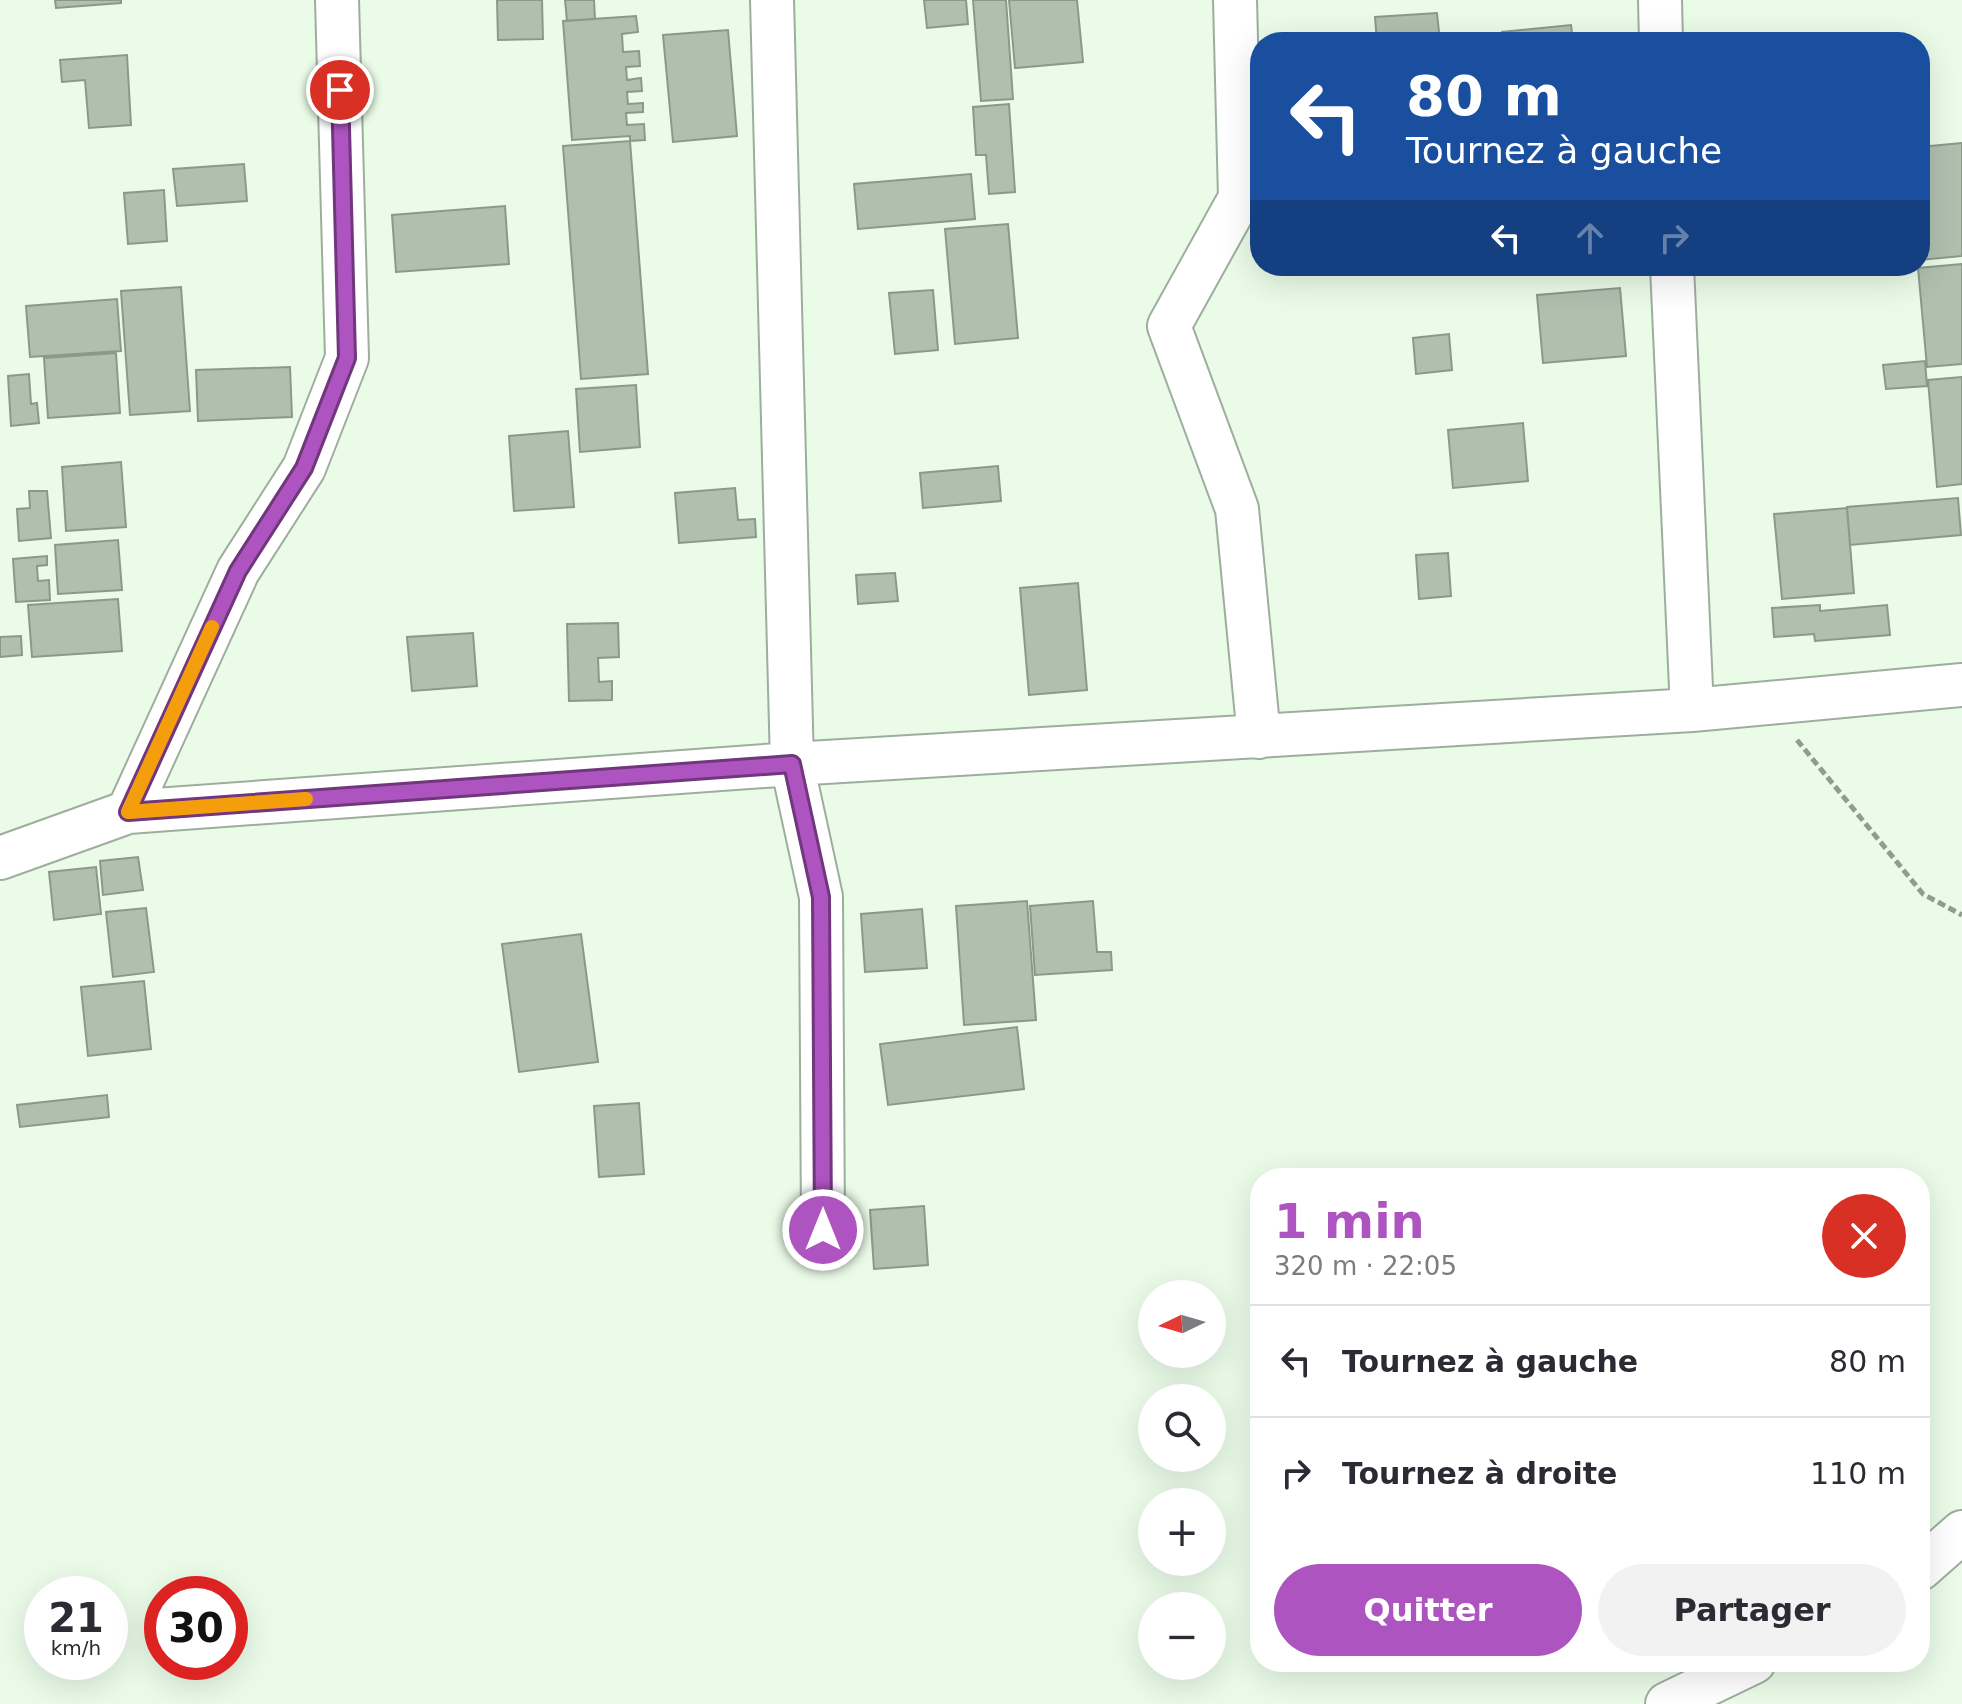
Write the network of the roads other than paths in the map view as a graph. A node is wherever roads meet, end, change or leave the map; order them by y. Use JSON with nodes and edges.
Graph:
{"nodes":[{"id":1,"x":337,"y":0,"type":"edge"},
{"id":2,"x":772,"y":0,"type":"edge"},
{"id":3,"x":1235,"y":0,"type":"edge"},
{"id":4,"x":1660,"y":0,"type":"edge"},
{"id":5,"x":1661,"y":32,"type":"edge"},
{"id":6,"x":1672,"y":276,"type":"edge"},
{"id":7,"x":1962,"y":685,"type":"edge"},
{"id":8,"x":1692,"y":710,"type":"junction"},
{"id":9,"x":1259,"y":737,"type":"junction"},
{"id":10,"x":792,"y":764,"type":"junction"},
{"id":11,"x":128,"y":812,"type":"junction"},
{"id":12,"x":0,"y":858,"type":"edge"},
{"id":13,"x":823,"y":1230,"type":"dead end"},
{"id":14,"x":1962,"y":1532,"type":"edge"},
{"id":15,"x":1930,"y":1560,"type":"edge"},
{"id":16,"x":1733,"y":1672,"type":"edge"},
{"id":17,"x":1667,"y":1704,"type":"edge"}],
"edges":[{"from":1,"to":11,"type":"street"},
{"from":2,"to":10,"type":"street"},
{"from":3,"to":9,"type":"street"},
{"from":4,"to":5,"type":"street"},
{"from":6,"to":8,"type":"street"},
{"from":7,"to":8,"type":"street"},
{"from":8,"to":9,"type":"street"},
{"from":9,"to":10,"type":"street"},
{"from":10,"to":11,"type":"street"},
{"from":10,"to":13,"type":"street"},
{"from":11,"to":12,"type":"street"},
{"from":14,"to":15,"type":"street"},
{"from":16,"to":17,"type":"street"}]}
